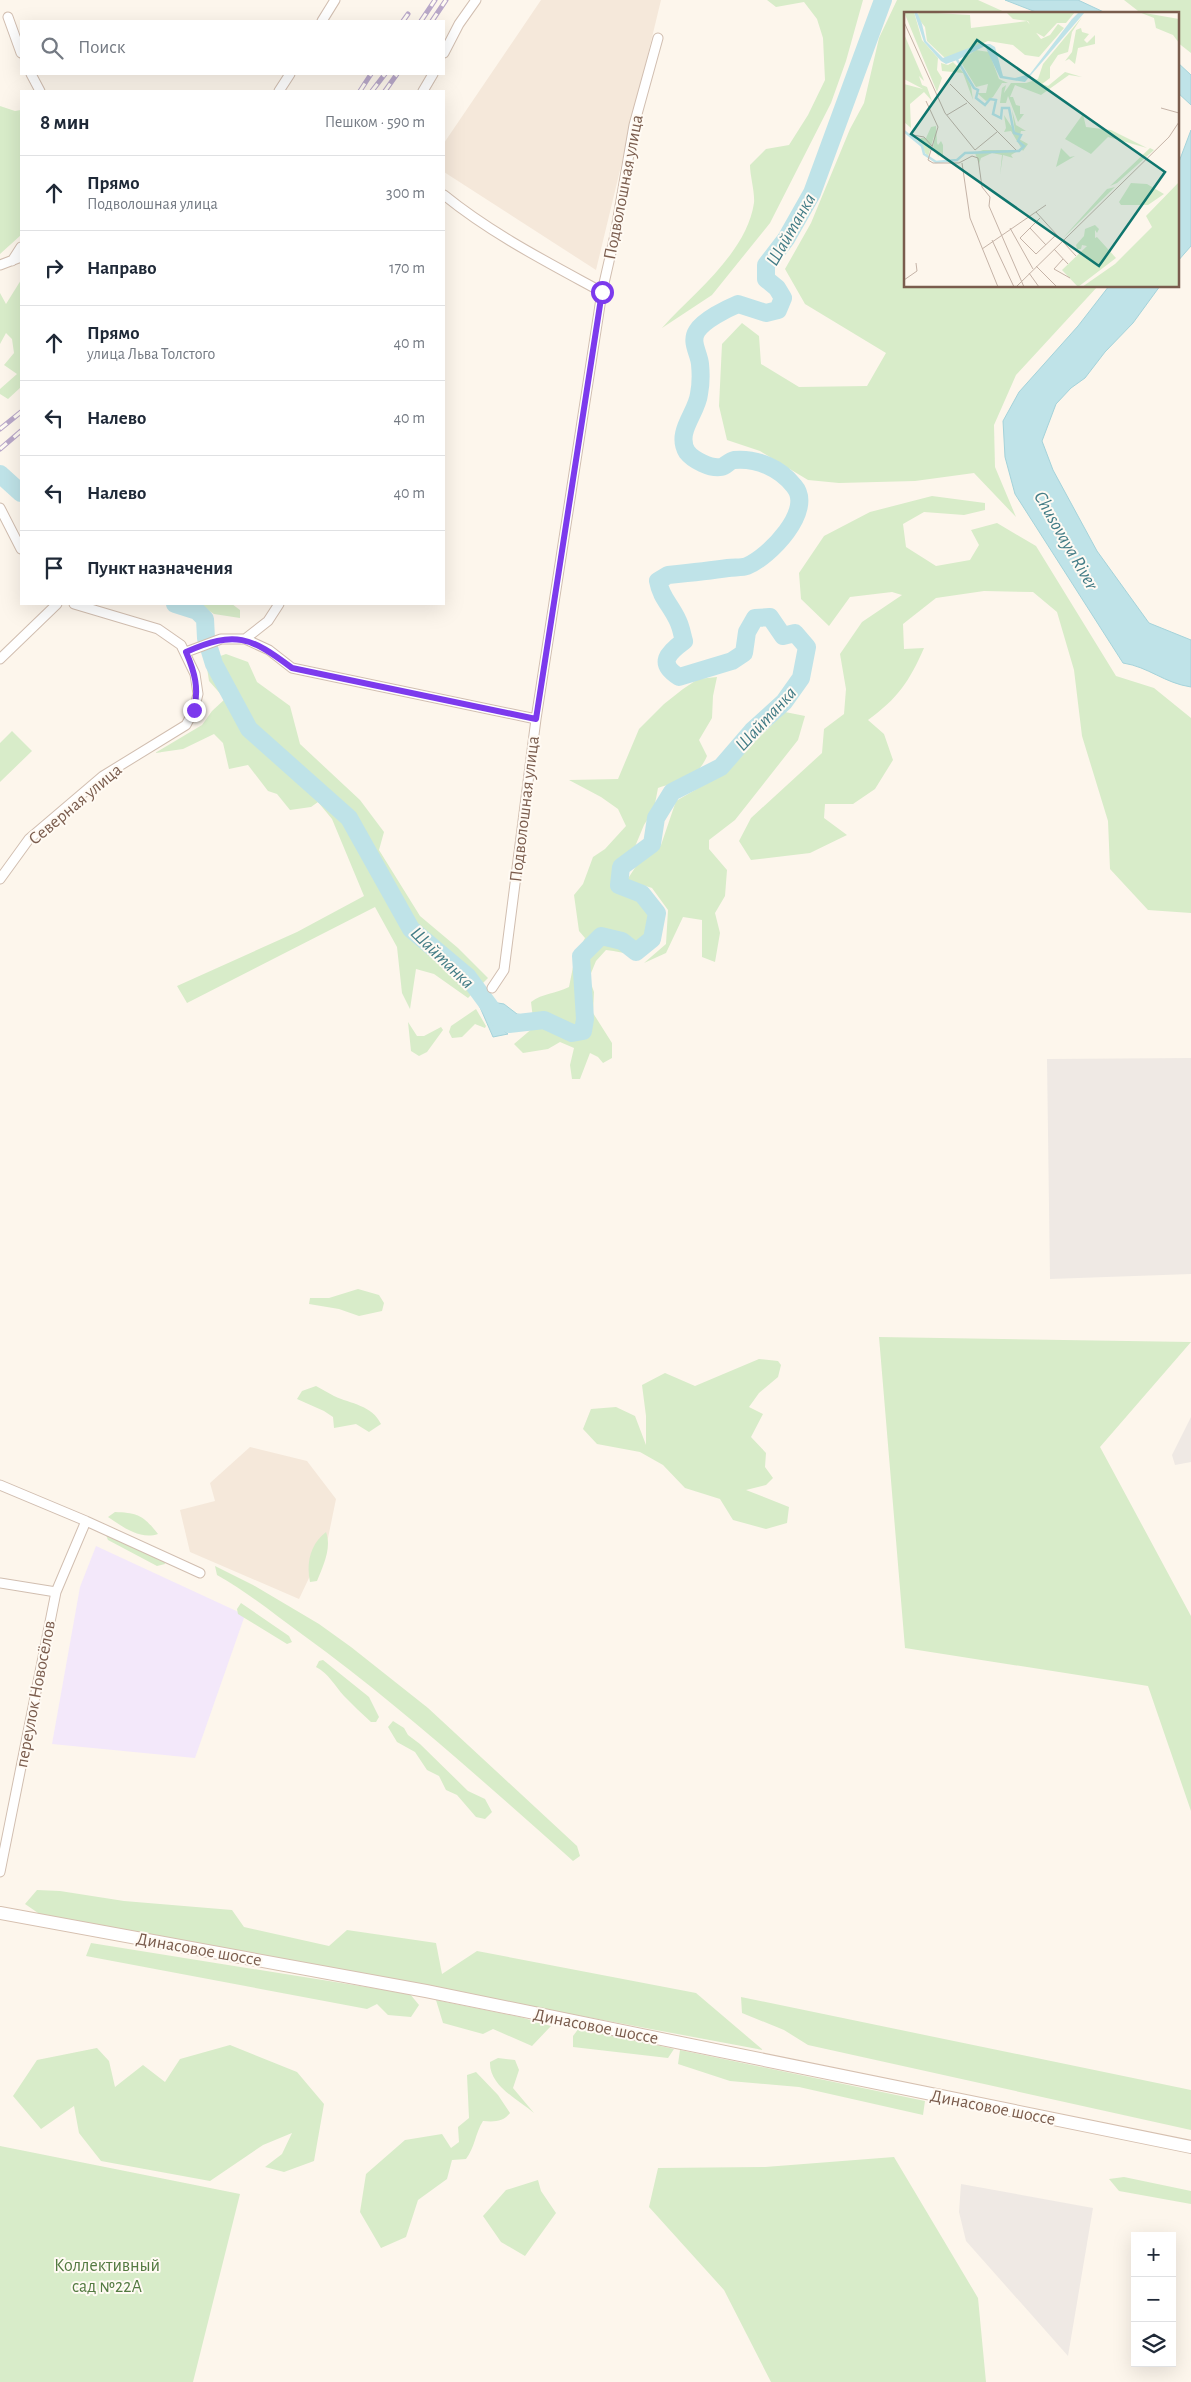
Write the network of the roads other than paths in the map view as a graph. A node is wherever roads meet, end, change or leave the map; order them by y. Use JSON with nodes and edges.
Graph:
{"nodes":[{"id":1,"x":335,"y":0,"type":"edge"},
{"id":2,"x":476,"y":0,"type":"edge"},
{"id":3,"x":8,"y":17,"type":"dead end"},
{"id":4,"x":323,"y":20,"type":"edge"},
{"id":5,"x":658,"y":38,"type":"dead end"},
{"id":6,"x":20,"y":49,"type":"edge"},
{"id":7,"x":445,"y":51,"type":"edge"},
{"id":8,"x":32,"y":75,"type":"edge"},
{"id":9,"x":289,"y":75,"type":"edge"},
{"id":10,"x":431,"y":75,"type":"edge"},
{"id":11,"x":40,"y":90,"type":"edge"},
{"id":12,"x":280,"y":90,"type":"edge"},
{"id":13,"x":424,"y":90,"type":"edge"},
{"id":14,"x":445,"y":196,"type":"edge"},
{"id":15,"x":20,"y":249,"type":"edge"},
{"id":16,"x":20,"y":257,"type":"edge"},
{"id":17,"x":12,"y":261,"type":"junction"},
{"id":18,"x":0,"y":265,"type":"edge"},
{"id":19,"x":602,"y":292,"type":"junction"},
{"id":20,"x":0,"y":508,"type":"edge"},
{"id":21,"x":20,"y":547,"type":"edge"},
{"id":22,"x":56,"y":605,"type":"edge"},
{"id":23,"x":77,"y":605,"type":"edge"},
{"id":24,"x":277,"y":605,"type":"edge"},
{"id":25,"x":244,"y":639,"type":"junction"},
{"id":26,"x":186,"y":652,"type":"junction"},
{"id":27,"x":0,"y":659,"type":"edge"},
{"id":28,"x":536,"y":719,"type":"junction"},
{"id":29,"x":0,"y":880,"type":"edge"},
{"id":30,"x":492,"y":988,"type":"dead end"},
{"id":31,"x":0,"y":1485,"type":"edge"},
{"id":32,"x":86,"y":1521,"type":"junction"},
{"id":33,"x":200,"y":1573,"type":"dead end"},
{"id":34,"x":0,"y":1583,"type":"edge"},
{"id":35,"x":56,"y":1592,"type":"junction"},
{"id":36,"x":4,"y":1828,"type":"edge"},
{"id":37,"x":0,"y":1872,"type":"edge"},
{"id":38,"x":0,"y":1913,"type":"edge"},
{"id":39,"x":1191,"y":2147,"type":"edge"}],
"edges":[{"from":1,"to":4,"type":"street"},
{"from":2,"to":7,"type":"street"},
{"from":3,"to":6,"type":"street"},
{"from":5,"to":19,"type":"street","name":"Подволошная улица"},
{"from":8,"to":11,"type":"street"},
{"from":9,"to":12,"type":"street"},
{"from":10,"to":13,"type":"street"},
{"from":14,"to":19,"type":"street"},
{"from":15,"to":17,"type":"street"},
{"from":16,"to":17,"type":"street"},
{"from":17,"to":18,"type":"street"},
{"from":19,"to":28,"type":"street","name":"Подволошная улица"},
{"from":20,"to":21,"type":"street"},
{"from":22,"to":27,"type":"street"},
{"from":23,"to":26,"type":"street"},
{"from":24,"to":25,"type":"street"},
{"from":25,"to":26,"type":"street"},
{"from":25,"to":28,"type":"street"},
{"from":26,"to":29,"type":"street","name":"Северная улица"},
{"from":28,"to":30,"type":"street","name":"Подволошная улица"},
{"from":31,"to":32,"type":"street"},
{"from":32,"to":33,"type":"street"},
{"from":32,"to":35,"type":"street","name":"переулок Новосёлов"},
{"from":34,"to":35,"type":"street"},
{"from":35,"to":36,"type":"street","name":"переулок Новосёлов"},
{"from":36,"to":37,"type":"street","name":"переулок Новосёлов"},
{"from":38,"to":39,"type":"street","name":"Динасовое шоссе"}]}
